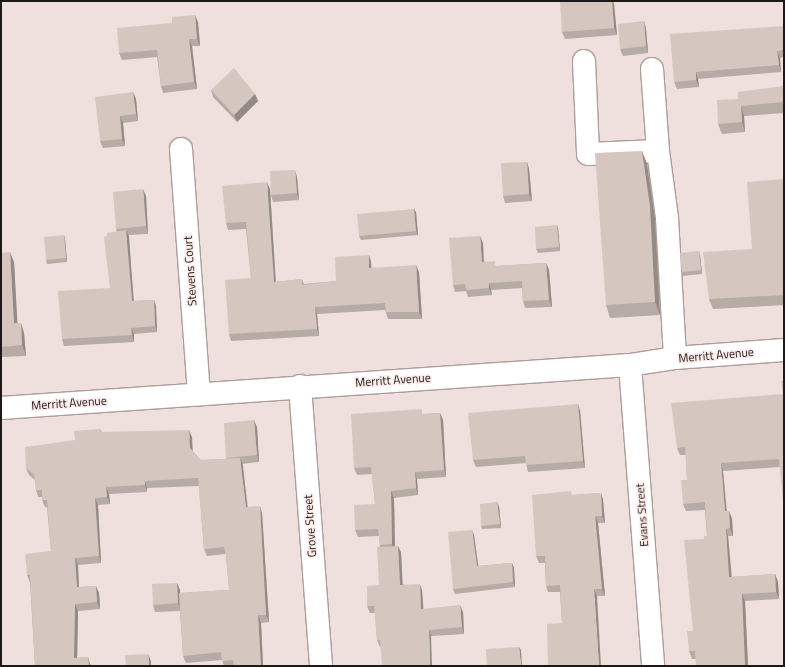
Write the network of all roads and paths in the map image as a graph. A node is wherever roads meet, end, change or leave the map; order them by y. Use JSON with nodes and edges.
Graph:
{"nodes":[{"id":1,"x":584,"y":61,"type":"dead end"},
{"id":2,"x":652,"y":68,"type":"dead end"},
{"id":3,"x":181,"y":149,"type":"dead end"},
{"id":4,"x":658,"y":151,"type":"junction"},
{"id":5,"x":784,"y":350,"type":"edge"},
{"id":6,"x":675,"y":358,"type":"junction"},
{"id":7,"x":630,"y":365,"type":"junction"},
{"id":8,"x":300,"y":386,"type":"junction"},
{"id":9,"x":199,"y":394,"type":"junction"},
{"id":10,"x":1,"y":408,"type":"edge"},
{"id":11,"x":321,"y":666,"type":"edge"},
{"id":12,"x":653,"y":666,"type":"edge"}],
"edges":[{"from":1,"to":4,"type":"street"},
{"from":2,"to":4,"type":"street"},
{"from":3,"to":9,"type":"street","name":"Stevens Court"},
{"from":4,"to":6,"type":"street"},
{"from":5,"to":6,"type":"street","name":"Merritt Avenue"},
{"from":6,"to":7,"type":"street","name":"Merritt Avenue"},
{"from":7,"to":8,"type":"street","name":"Merritt Avenue"},
{"from":7,"to":12,"type":"street","name":"Evans Street"},
{"from":8,"to":9,"type":"street","name":"Merritt Avenue"},
{"from":8,"to":11,"type":"street","name":"Grove Street"},
{"from":9,"to":10,"type":"street","name":"Merritt Avenue"}]}
